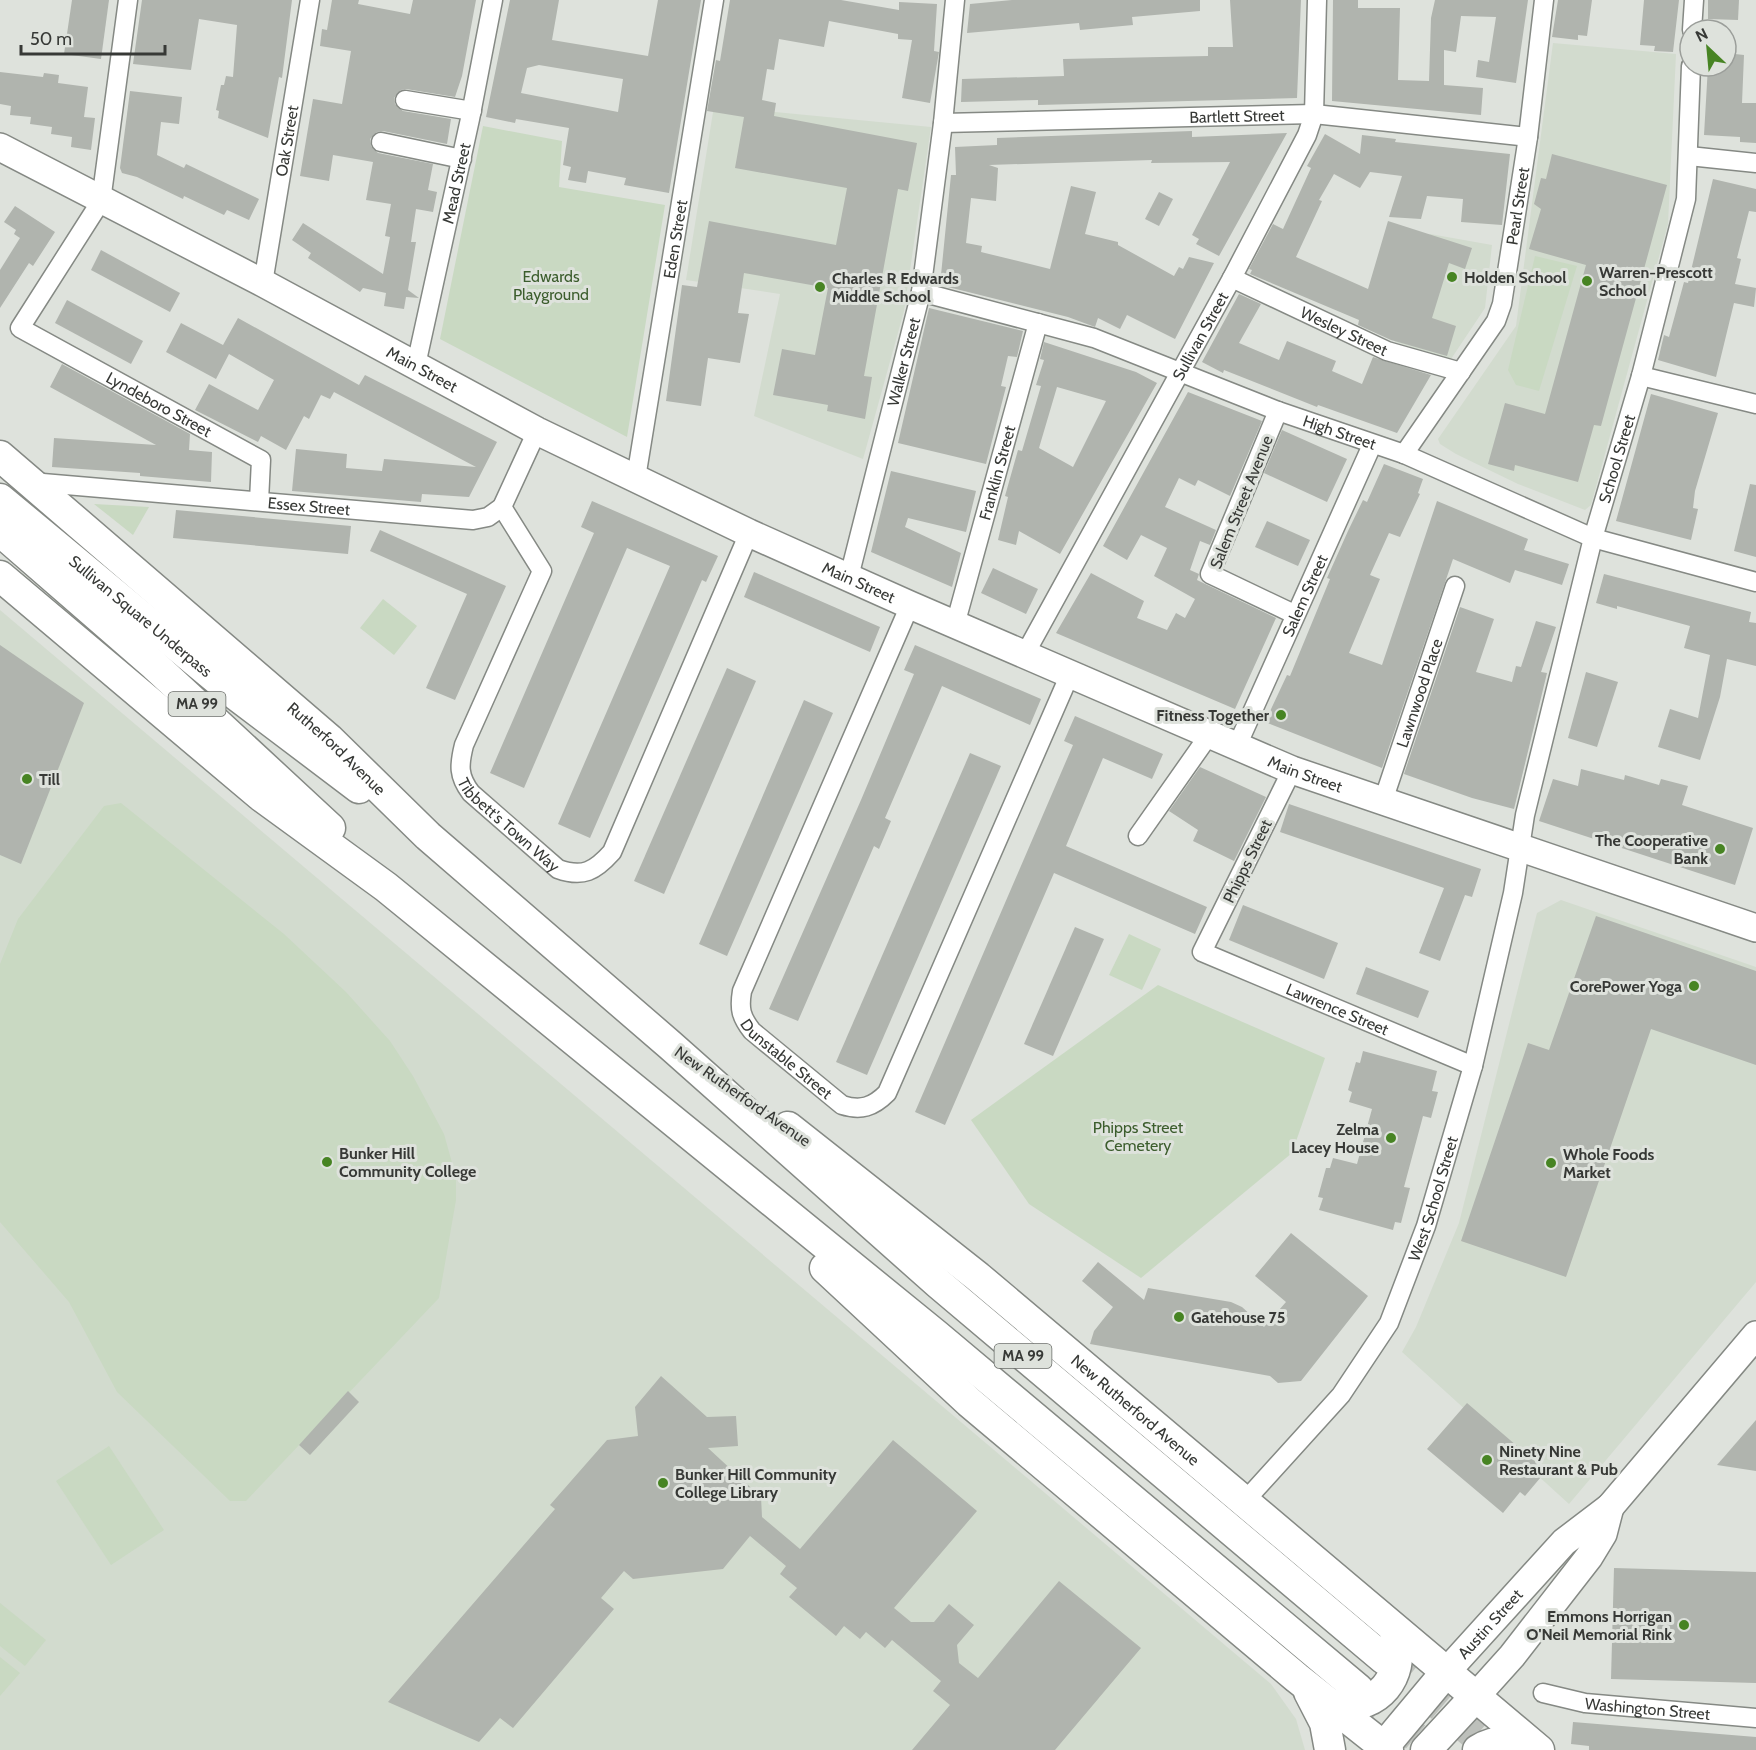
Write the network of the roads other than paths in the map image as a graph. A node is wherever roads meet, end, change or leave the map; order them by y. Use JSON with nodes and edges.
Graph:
{"nodes":[{"id":1,"x":128,"y":0,"type":"edge"},
{"id":2,"x":310,"y":0,"type":"edge"},
{"id":3,"x":493,"y":0,"type":"edge"},
{"id":4,"x":714,"y":0,"type":"edge"},
{"id":5,"x":955,"y":0,"type":"edge"},
{"id":6,"x":1317,"y":0,"type":"edge"},
{"id":7,"x":1544,"y":0,"type":"edge"},
{"id":8,"x":1694,"y":0,"type":"edge"},
{"id":9,"x":1693,"y":18,"type":"edge"},
{"id":10,"x":1691,"y":78,"type":"edge"},
{"id":11,"x":405,"y":100,"type":"dead end"},
{"id":12,"x":472,"y":111,"type":"junction"},
{"id":13,"x":1314,"y":114,"type":"junction"},
{"id":14,"x":943,"y":123,"type":"junction"},
{"id":15,"x":1528,"y":137,"type":"junction"},
{"id":16,"x":381,"y":142,"type":"dead end"},
{"id":17,"x":0,"y":147,"type":"edge"},
{"id":18,"x":1689,"y":156,"type":"junction"},
{"id":19,"x":462,"y":159,"type":"junction"},
{"id":20,"x":1756,"y":163,"type":"edge"},
{"id":21,"x":101,"y":201,"type":"junction"},
{"id":22,"x":1232,"y":278,"type":"junction"},
{"id":23,"x":263,"y":283,"type":"junction"},
{"id":24,"x":921,"y":292,"type":"junction"},
{"id":25,"x":1038,"y":323,"type":"junction"},
{"id":26,"x":416,"y":365,"type":"junction"},
{"id":27,"x":1180,"y":370,"type":"junction"},
{"id":28,"x":1461,"y":372,"type":"junction"},
{"id":29,"x":1641,"y":376,"type":"junction"},
{"id":30,"x":1756,"y":404,"type":"edge"},
{"id":31,"x":1278,"y":411,"type":"junction"},
{"id":32,"x":537,"y":431,"type":"junction"},
{"id":33,"x":1372,"y":445,"type":"junction"},
{"id":34,"x":1404,"y":454,"type":"junction"},
{"id":35,"x":0,"y":456,"type":"edge"},
{"id":36,"x":636,"y":478,"type":"junction"},
{"id":37,"x":31,"y":482,"type":"junction"},
{"id":38,"x":0,"y":499,"type":"edge"},
{"id":39,"x":259,"y":501,"type":"junction"},
{"id":40,"x":502,"y":507,"type":"junction"},
{"id":41,"x":0,"y":531,"type":"edge"},
{"id":42,"x":749,"y":533,"type":"junction"},
{"id":43,"x":1593,"y":538,"type":"junction"},
{"id":44,"x":0,"y":576,"type":"edge"},
{"id":45,"x":849,"y":577,"type":"junction"},
{"id":46,"x":1756,"y":582,"type":"edge"},
{"id":47,"x":1455,"y":586,"type":"dead end"},
{"id":48,"x":910,"y":605,"type":"junction"},
{"id":49,"x":1294,"y":614,"type":"junction"},
{"id":50,"x":955,"y":625,"type":"junction"},
{"id":51,"x":1025,"y":654,"type":"junction"},
{"id":52,"x":1070,"y":674,"type":"junction"},
{"id":53,"x":1209,"y":735,"type":"junction"},
{"id":54,"x":1237,"y":746,"type":"junction"},
{"id":55,"x":1292,"y":770,"type":"junction"},
{"id":56,"x":1383,"y":801,"type":"junction"},
{"id":57,"x":428,"y":836,"type":"junction"},
{"id":58,"x":1138,"y":836,"type":"dead end"},
{"id":59,"x":1520,"y":848,"type":"junction"},
{"id":60,"x":386,"y":887,"type":"junction"},
{"id":61,"x":1756,"y":928,"type":"edge"},
{"id":62,"x":1202,"y":952,"type":"joint"},
{"id":63,"x":670,"y":1045,"type":"junction"},
{"id":64,"x":1473,"y":1066,"type":"junction"},
{"id":65,"x":645,"y":1099,"type":"junction"},
{"id":66,"x":1756,"y":1335,"type":"edge"},
{"id":67,"x":1244,"y":1502,"type":"junction"},
{"id":68,"x":1610,"y":1507,"type":"junction"},
{"id":69,"x":1386,"y":1622,"type":"junction"},
{"id":70,"x":1384,"y":1659,"type":"tunnel mouth"},
{"id":71,"x":1447,"y":1671,"type":"junction"},
{"id":72,"x":1297,"y":1678,"type":"junction"},
{"id":73,"x":1358,"y":1689,"type":"tunnel mouth"},
{"id":74,"x":1543,"y":1693,"type":"dead end"},
{"id":75,"x":1476,"y":1696,"type":"junction"},
{"id":76,"x":1326,"y":1700,"type":"junction"},
{"id":77,"x":1756,"y":1718,"type":"edge"},
{"id":78,"x":1384,"y":1749,"type":"edge"},
{"id":79,"x":1330,"y":1750,"type":"edge"},
{"id":80,"x":1426,"y":1750,"type":"edge"},
{"id":81,"x":1478,"y":1750,"type":"edge"},
{"id":82,"x":1538,"y":1750,"type":"edge"}],
"edges":[{"from":1,"to":21,"type":"street"},
{"from":2,"to":23,"type":"street","name":"Oak Street"},
{"from":3,"to":12,"type":"street","name":"Mead Street"},
{"from":4,"to":36,"type":"street","name":"Eden Street"},
{"from":5,"to":14,"type":"street","name":"Walker Street"},
{"from":6,"to":13,"type":"street","name":"Sullivan Street"},
{"from":7,"to":15,"type":"street","name":"Pearl Street"},
{"from":8,"to":9,"type":"street"},
{"from":10,"to":18,"type":"street","name":"School Street"},
{"from":11,"to":12,"type":"street"},
{"from":12,"to":19,"type":"street","name":"Mead Street"},
{"from":13,"to":14,"type":"street","name":"Bartlett Street"},
{"from":13,"to":15,"type":"street","name":"Bartlett Street"},
{"from":13,"to":22,"type":"street","name":"Sullivan Street"},
{"from":14,"to":24,"type":"street","name":"Walker Street"},
{"from":15,"to":28,"type":"street","name":"Pearl Street"},
{"from":16,"to":19,"type":"street"},
{"from":17,"to":21,"type":"main road","name":"Main Street"},
{"from":18,"to":20,"type":"street"},
{"from":18,"to":29,"type":"street","name":"School Street"},
{"from":19,"to":26,"type":"street","name":"Mead Street"},
{"from":21,"to":23,"type":"main road","name":"Main Street"},
{"from":21,"to":39,"type":"street","name":"Lyndeboro Street"},
{"from":22,"to":27,"type":"street","name":"Sullivan Street"},
{"from":22,"to":28,"type":"street","name":"Wesley Street"},
{"from":23,"to":26,"type":"main road","name":"Main Street"},
{"from":24,"to":25,"type":"street","name":"High Street"},
{"from":24,"to":45,"type":"street","name":"Walker Street"},
{"from":25,"to":27,"type":"street","name":"High Street"},
{"from":25,"to":50,"type":"street","name":"Franklin Street"},
{"from":26,"to":32,"type":"main road","name":"Main Street"},
{"from":27,"to":31,"type":"street","name":"High Street"},
{"from":27,"to":51,"type":"street","name":"Sullivan Street"},
{"from":28,"to":34,"type":"street","name":"Pearl Street"},
{"from":29,"to":30,"type":"street"},
{"from":29,"to":43,"type":"street","name":"School Street"},
{"from":31,"to":33,"type":"street","name":"High Street"},
{"from":31,"to":49,"type":"street","name":"Salem Street Avenue"},
{"from":32,"to":36,"type":"main road","name":"Main Street"},
{"from":32,"to":40,"type":"street"},
{"from":33,"to":34,"type":"street","name":"High Street"},
{"from":33,"to":49,"type":"street","name":"Salem Street"},
{"from":34,"to":43,"type":"street","name":"High Street"},
{"from":35,"to":37,"type":"main road","name":"Rutherford Avenue"},
{"from":36,"to":42,"type":"main road","name":"Main Street"},
{"from":37,"to":39,"type":"street","name":"Essex Street"},
{"from":37,"to":57,"type":"main road","name":"Rutherford Avenue"},
{"from":38,"to":57,"type":"main road","name":"Sullivan Square Underpass","number":"MA 99"},
{"from":39,"to":40,"type":"street","name":"Essex Street"},
{"from":40,"to":42,"type":"street","name":"Tibbett's Town Way"},
{"from":41,"to":60,"type":"main road","name":"Sullivan Square Underpass","number":"MA 99"},
{"from":42,"to":45,"type":"main road","name":"Main Street"},
{"from":43,"to":46,"type":"street","name":"High Street"},
{"from":43,"to":59,"type":"street","name":"School Street"},
{"from":44,"to":60,"type":"main road"},
{"from":45,"to":48,"type":"main road","name":"Main Street"},
{"from":47,"to":56,"type":"street","name":"Lawnwood Place"},
{"from":48,"to":50,"type":"main road","name":"Main Street"},
{"from":48,"to":52,"type":"street","name":"Dunstable Street"},
{"from":49,"to":54,"type":"street","name":"Salem Street"},
{"from":50,"to":51,"type":"main road","name":"Main Street"},
{"from":51,"to":52,"type":"main road","name":"Main Street"},
{"from":52,"to":53,"type":"main road","name":"Main Street"},
{"from":53,"to":54,"type":"main road","name":"Main Street"},
{"from":53,"to":58,"type":"street"},
{"from":54,"to":55,"type":"main road","name":"Main Street"},
{"from":55,"to":56,"type":"main road","name":"Main Street"},
{"from":55,"to":62,"type":"street","name":"Phipps Street"},
{"from":56,"to":59,"type":"main road","name":"Main Street"},
{"from":57,"to":63,"type":"main road","name":"Rutherford Avenue","number":"MA 99"},
{"from":59,"to":61,"type":"main road","name":"Main Street"},
{"from":59,"to":64,"type":"street","name":"West School Street"},
{"from":60,"to":65,"type":"main road","number":"MA 99"},
{"from":62,"to":64,"type":"street","name":"Lawrence Street"},
{"from":63,"to":67,"type":"main road","name":"New Rutherford Avenue"},
{"from":63,"to":70,"type":"main road","name":"New Rutherford Avenue","number":"MA 99"},
{"from":64,"to":67,"type":"street","name":"West School Street"},
{"from":65,"to":72,"type":"main road"},
{"from":65,"to":73,"type":"main road","number":"MA 99"},
{"from":66,"to":68,"type":"main road","name":"Austin Street"},
{"from":67,"to":69,"type":"main road","name":"New Rutherford Avenue"},
{"from":68,"to":71,"type":"main road","name":"Austin Street"},
{"from":68,"to":75,"type":"main road","name":"Austin Street"},
{"from":69,"to":71,"type":"main road","name":"New Rutherford Avenue"},
{"from":69,"to":76,"type":"main road"},
{"from":71,"to":75,"type":"main road","name":"New Rutherford Avenue"},
{"from":71,"to":78,"type":"main road","name":"Austin Street"},
{"from":72,"to":76,"type":"main road"},
{"from":72,"to":79,"type":"main road"},
{"from":74,"to":77,"type":"street","name":"Washington Street"},
{"from":75,"to":80,"type":"main road","name":"Austin Street"},
{"from":75,"to":82,"type":"main road","name":"New Rutherford Avenue"},
{"from":76,"to":78,"type":"main road"},
{"from":81,"to":82,"type":"main road"}]}
